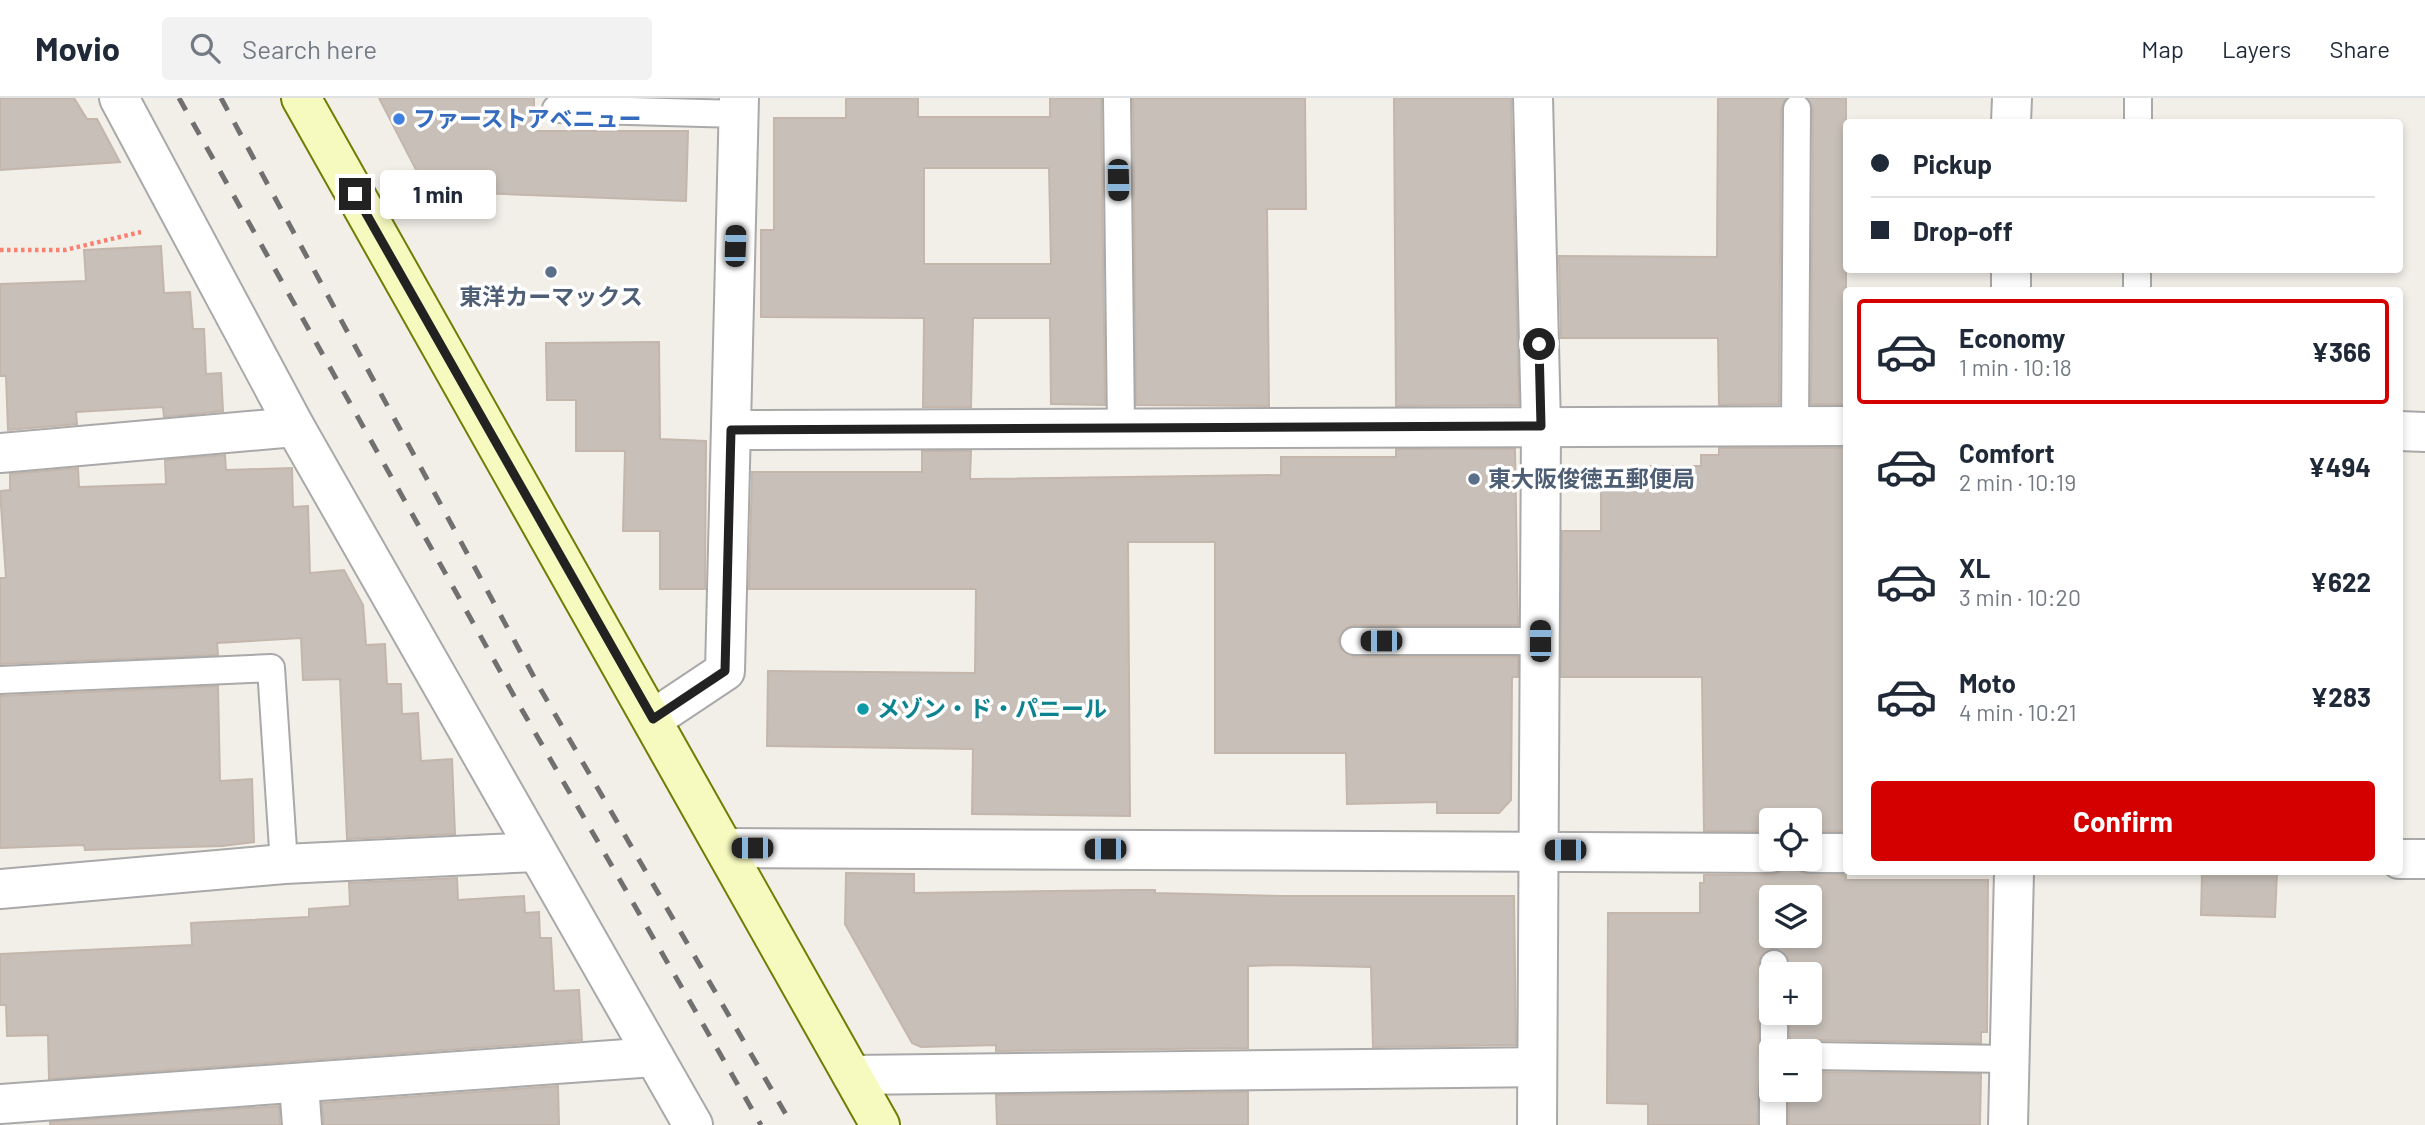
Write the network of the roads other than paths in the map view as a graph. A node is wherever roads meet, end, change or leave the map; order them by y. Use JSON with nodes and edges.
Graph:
{"nodes":[{"id":1,"x":119,"y":98,"type":"edge"},
{"id":2,"x":301,"y":98,"type":"edge"},
{"id":3,"x":1117,"y":98,"type":"edge"},
{"id":4,"x":1533,"y":98,"type":"edge"},
{"id":5,"x":2011,"y":98,"type":"edge"},
{"id":6,"x":2138,"y":98,"type":"edge"},
{"id":7,"x":739,"y":106,"type":"edge"},
{"id":8,"x":1797,"y":108,"type":"dead end"},
{"id":9,"x":556,"y":109,"type":"dead end"},
{"id":10,"x":2011,"y":119,"type":"edge"},
{"id":11,"x":2138,"y":119,"type":"edge"},
{"id":12,"x":1541,"y":426,"type":"junction"},
{"id":13,"x":1795,"y":426,"type":"junction"},
{"id":14,"x":1843,"y":426,"type":"edge"},
{"id":15,"x":295,"y":427,"type":"junction"},
{"id":16,"x":1121,"y":427,"type":"junction"},
{"id":17,"x":731,"y":430,"type":"junction"},
{"id":18,"x":2403,"y":431,"type":"edge"},
{"id":19,"x":2425,"y":432,"type":"edge"},
{"id":20,"x":0,"y":453,"type":"edge"},
{"id":21,"x":1354,"y":641,"type":"dead end"},
{"id":22,"x":1540,"y":641,"type":"junction"},
{"id":23,"x":0,"y":680,"type":"edge"},
{"id":24,"x":653,"y":719,"type":"junction"},
{"id":25,"x":725,"y":848,"type":"junction"},
{"id":26,"x":1540,"y":850,"type":"junction"},
{"id":27,"x":536,"y":852,"type":"junction"},
{"id":28,"x":1759,"y":853,"type":"edge"},
{"id":29,"x":1822,"y":853,"type":"edge"},
{"id":30,"x":1843,"y":853,"type":"edge"},
{"id":31,"x":2403,"y":859,"type":"edge"},
{"id":32,"x":2425,"y":859,"type":"edge"},
{"id":33,"x":284,"y":864,"type":"junction"},
{"id":34,"x":2014,"y":875,"type":"edge"},
{"id":35,"x":0,"y":889,"type":"edge"},
{"id":36,"x":1822,"y":1056,"type":"edge"},
{"id":37,"x":654,"y":1057,"type":"junction"},
{"id":38,"x":2010,"y":1059,"type":"junction"},
{"id":39,"x":1538,"y":1067,"type":"junction"},
{"id":40,"x":852,"y":1074,"type":"junction"},
{"id":41,"x":299,"y":1085,"type":"junction"},
{"id":42,"x":1773,"y":1102,"type":"edge"},
{"id":43,"x":0,"y":1104,"type":"edge"},
{"id":44,"x":302,"y":1125,"type":"edge"},
{"id":45,"x":693,"y":1125,"type":"edge"},
{"id":46,"x":880,"y":1125,"type":"edge"},
{"id":47,"x":1537,"y":1125,"type":"edge"},
{"id":48,"x":1773,"y":1125,"type":"edge"},
{"id":49,"x":2008,"y":1125,"type":"edge"}],
"edges":[{"from":1,"to":15,"type":"street"},
{"from":2,"to":24,"type":"street"},
{"from":3,"to":16,"type":"lane"},
{"from":4,"to":12,"type":"street"},
{"from":5,"to":10,"type":"street"},
{"from":6,"to":11,"type":"lane"},
{"from":7,"to":9,"type":"lane"},
{"from":7,"to":17,"type":"street"},
{"from":8,"to":13,"type":"lane"},
{"from":12,"to":13,"type":"street"},
{"from":12,"to":16,"type":"street"},
{"from":12,"to":22,"type":"street"},
{"from":13,"to":14,"type":"street"},
{"from":15,"to":20,"type":"street"},
{"from":15,"to":27,"type":"street"},
{"from":16,"to":17,"type":"street"},
{"from":17,"to":24,"type":"street"},
{"from":18,"to":19,"type":"street"},
{"from":21,"to":22,"type":"lane"},
{"from":22,"to":26,"type":"street"},
{"from":23,"to":33,"type":"lane"},
{"from":24,"to":25,"type":"street"},
{"from":25,"to":26,"type":"street"},
{"from":25,"to":40,"type":"street"},
{"from":26,"to":28,"type":"street"},
{"from":26,"to":39,"type":"street"},
{"from":27,"to":33,"type":"street"},
{"from":27,"to":37,"type":"street"},
{"from":29,"to":30,"type":"street"},
{"from":31,"to":32,"type":"street"},
{"from":33,"to":35,"type":"street"},
{"from":34,"to":38,"type":"street"},
{"from":36,"to":38,"type":"lane"},
{"from":37,"to":41,"type":"street"},
{"from":37,"to":45,"type":"street"},
{"from":38,"to":49,"type":"street"},
{"from":39,"to":40,"type":"street"},
{"from":39,"to":47,"type":"street"},
{"from":40,"to":46,"type":"street"},
{"from":41,"to":43,"type":"street"},
{"from":41,"to":44,"type":"street"},
{"from":42,"to":48,"type":"lane"}]}
